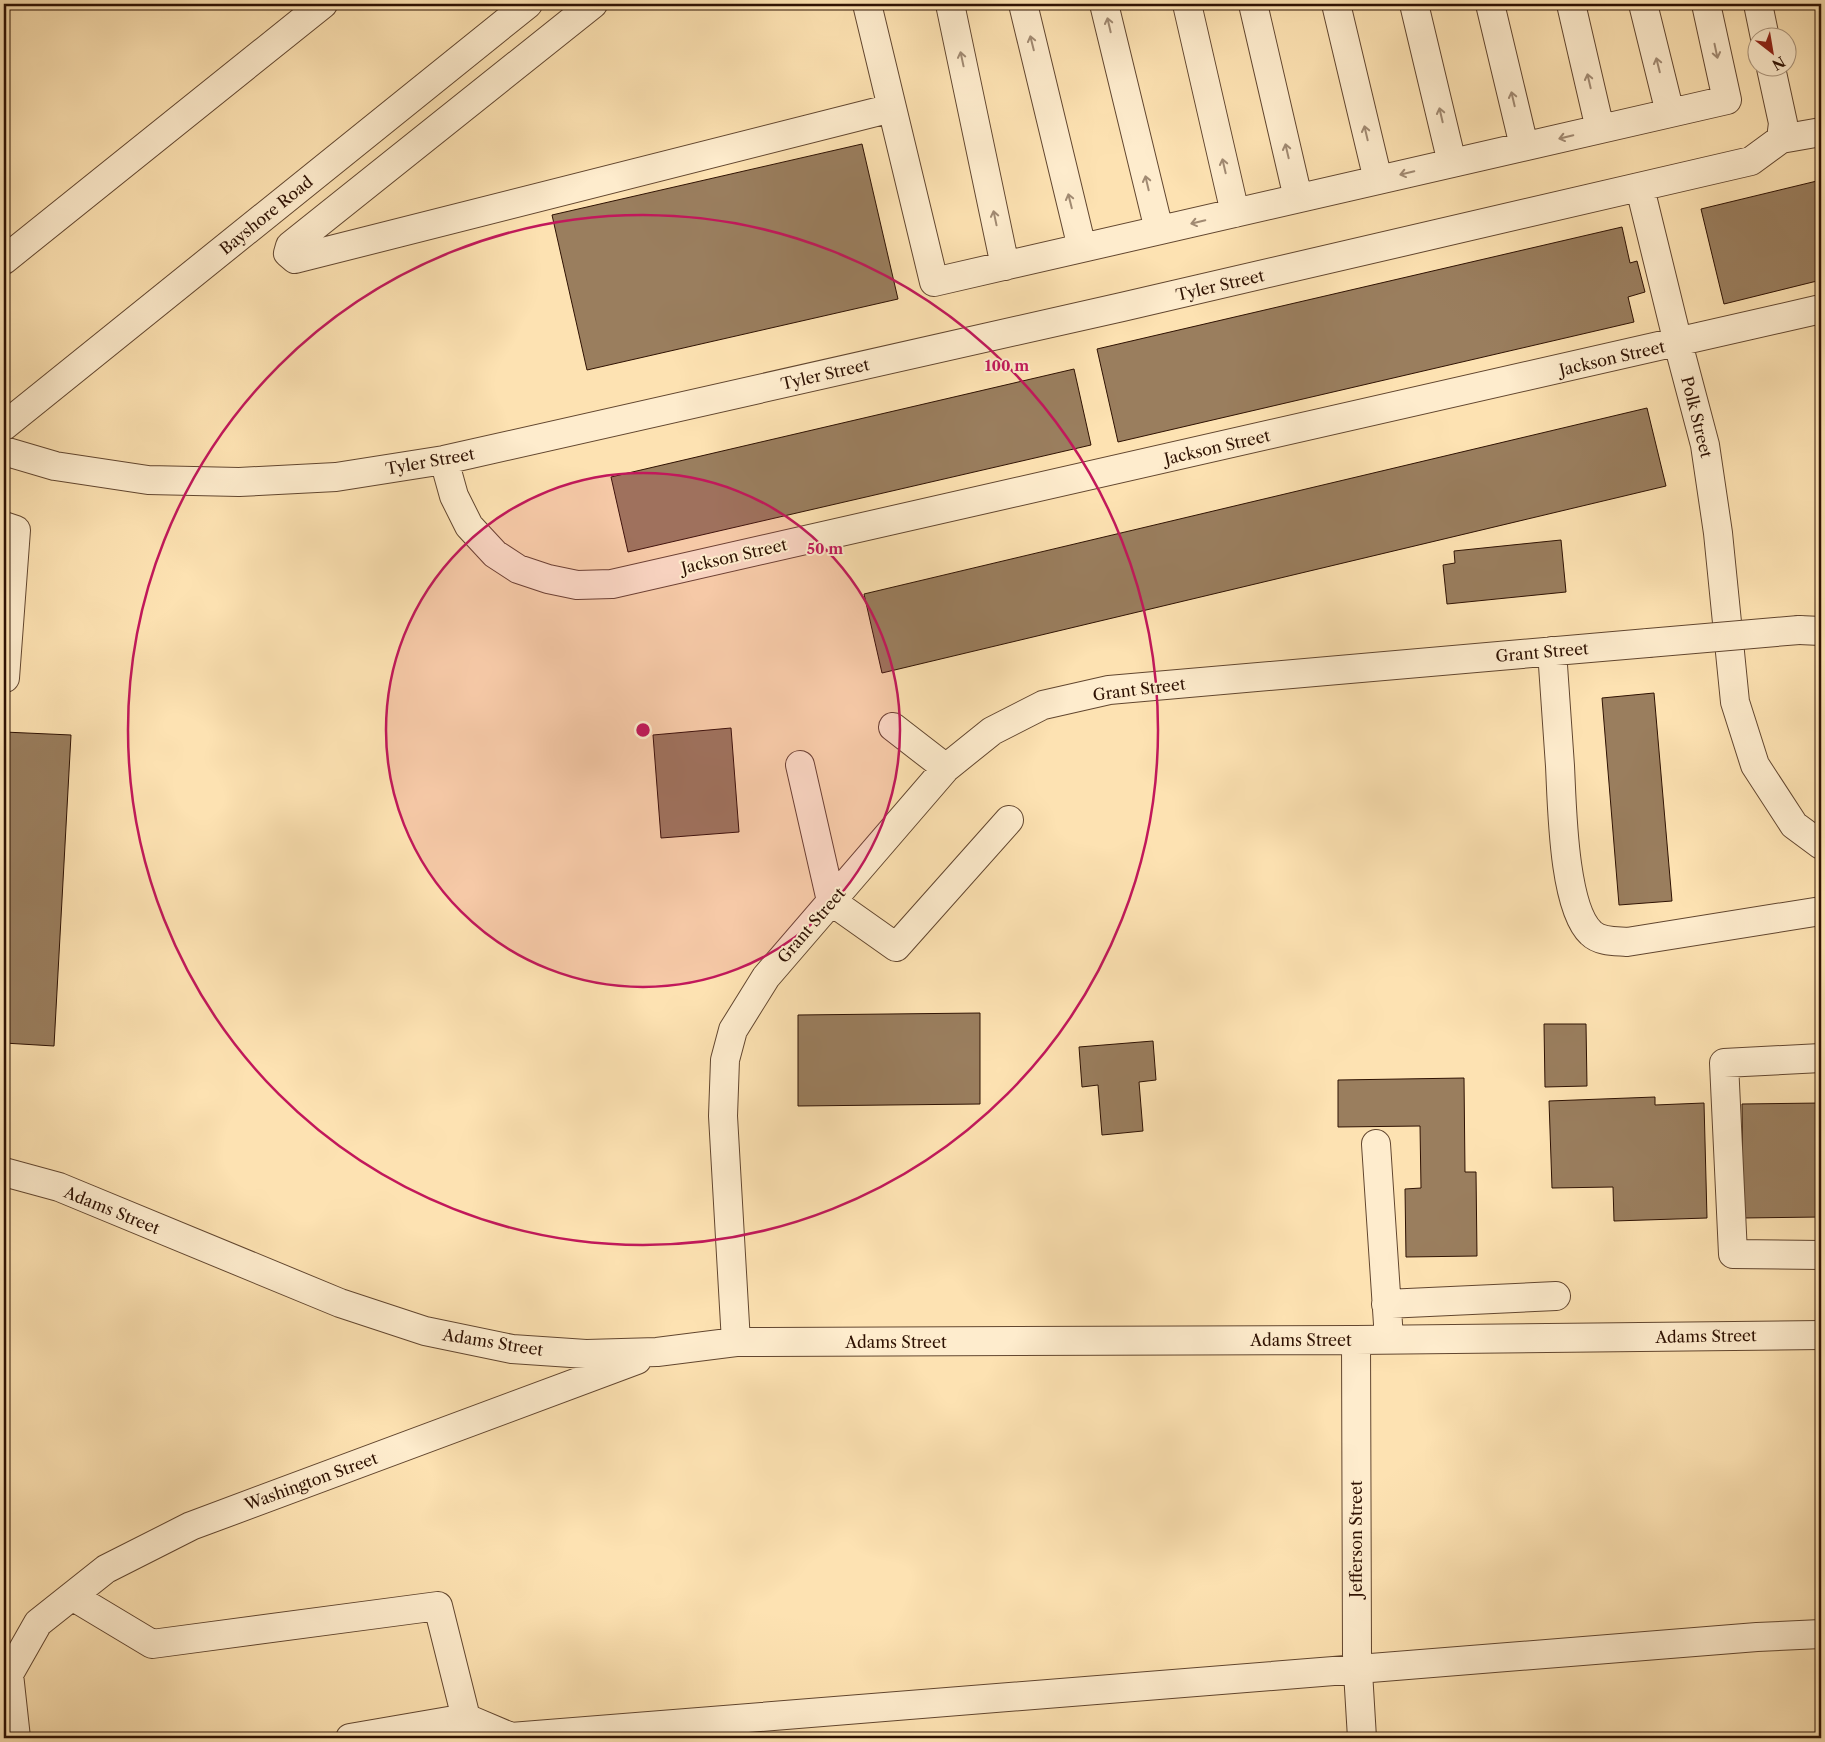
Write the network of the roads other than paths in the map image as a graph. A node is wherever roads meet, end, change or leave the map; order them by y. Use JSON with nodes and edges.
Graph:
{"nodes":[{"id":1,"x":323,"y":4,"type":"edge"},
{"id":2,"x":528,"y":4,"type":"edge"},
{"id":3,"x":593,"y":4,"type":"edge"},
{"id":4,"x":867,"y":4,"type":"edge"},
{"id":5,"x":950,"y":4,"type":"edge"},
{"id":6,"x":1023,"y":4,"type":"edge"},
{"id":7,"x":1104,"y":4,"type":"edge"},
{"id":8,"x":1187,"y":4,"type":"edge"},
{"id":9,"x":1253,"y":4,"type":"edge"},
{"id":10,"x":1336,"y":4,"type":"edge"},
{"id":11,"x":1414,"y":4,"type":"edge"},
{"id":12,"x":1490,"y":4,"type":"edge"},
{"id":13,"x":1571,"y":4,"type":"edge"},
{"id":14,"x":1643,"y":4,"type":"edge"},
{"id":15,"x":1706,"y":4,"type":"edge"},
{"id":16,"x":1758,"y":4,"type":"edge"},
{"id":17,"x":1763,"y":28,"type":"edge"},
{"id":18,"x":1773,"y":78,"type":"edge"},
{"id":19,"x":892,"y":108,"type":"junction"},
{"id":20,"x":1670,"y":112,"type":"junction"},
{"id":21,"x":1600,"y":128,"type":"junction"},
{"id":22,"x":1821,"y":132,"type":"edge"},
{"id":23,"x":1781,"y":139,"type":"junction"},
{"id":24,"x":1524,"y":146,"type":"junction"},
{"id":25,"x":1452,"y":163,"type":"junction"},
{"id":26,"x":1378,"y":180,"type":"junction"},
{"id":27,"x":1640,"y":188,"type":"junction"},
{"id":28,"x":1298,"y":198,"type":"junction"},
{"id":29,"x":1235,"y":213,"type":"junction"},
{"id":30,"x":1159,"y":230,"type":"junction"},
{"id":31,"x":1082,"y":248,"type":"junction"},
{"id":32,"x":4,"y":260,"type":"edge"},
{"id":33,"x":1005,"y":266,"type":"junction"},
{"id":34,"x":1821,"y":309,"type":"edge"},
{"id":35,"x":1678,"y":343,"type":"junction"},
{"id":36,"x":4,"y":426,"type":"edge"},
{"id":37,"x":4,"y":451,"type":"edge"},
{"id":38,"x":444,"y":460,"type":"junction"},
{"id":39,"x":8,"y":531,"type":"edge"},
{"id":40,"x":1810,"y":630,"type":"edge"},
{"id":41,"x":1552,"y":651,"type":"junction"},
{"id":42,"x":4,"y":678,"type":"edge"},
{"id":43,"x":893,"y":727,"type":"dead end"},
{"id":44,"x":800,"y":765,"type":"dead end"},
{"id":45,"x":946,"y":768,"type":"junction"},
{"id":46,"x":1009,"y":820,"type":"dead end"},
{"id":47,"x":1821,"y":845,"type":"edge"},
{"id":48,"x":831,"y":901,"type":"junction"},
{"id":49,"x":1821,"y":911,"type":"edge"},
{"id":50,"x":1821,"y":1058,"type":"edge"},
{"id":51,"x":1376,"y":1144,"type":"dead end"},
{"id":52,"x":4,"y":1172,"type":"edge"},
{"id":53,"x":1821,"y":1254,"type":"edge"},
{"id":54,"x":1556,"y":1296,"type":"dead end"},
{"id":55,"x":1386,"y":1304,"type":"junction"},
{"id":56,"x":1821,"y":1335,"type":"edge"},
{"id":57,"x":1389,"y":1339,"type":"junction"},
{"id":58,"x":1356,"y":1340,"type":"junction"},
{"id":59,"x":736,"y":1342,"type":"junction"},
{"id":60,"x":657,"y":1352,"type":"junction"},
{"id":61,"x":72,"y":1596,"type":"junction"},
{"id":62,"x":1821,"y":1634,"type":"edge"},
{"id":63,"x":1358,"y":1670,"type":"junction"},
{"id":64,"x":6,"y":1675,"type":"edge"},
{"id":65,"x":466,"y":1718,"type":"junction"},
{"id":66,"x":16,"y":1738,"type":"edge"},
{"id":67,"x":350,"y":1738,"type":"edge"},
{"id":68,"x":1362,"y":1738,"type":"edge"}],
"edges":[{"from":1,"to":32,"type":"street"},
{"from":2,"to":36,"type":"street","name":"Bayshore Road"},
{"from":3,"to":19,"type":"street"},
{"from":4,"to":19,"type":"street"},
{"from":33,"to":5,"type":"street","one_way":true},
{"from":31,"to":6,"type":"street","one_way":true},
{"from":30,"to":7,"type":"street","one_way":true},
{"from":29,"to":8,"type":"street","one_way":true},
{"from":28,"to":9,"type":"street","one_way":true},
{"from":26,"to":10,"type":"street","one_way":true},
{"from":25,"to":11,"type":"street","one_way":true},
{"from":24,"to":12,"type":"street","one_way":true},
{"from":21,"to":13,"type":"street","one_way":true},
{"from":20,"to":14,"type":"street","one_way":true},
{"from":15,"to":20,"type":"street","one_way":true},
{"from":16,"to":17,"type":"street"},
{"from":18,"to":23,"type":"street"},
{"from":19,"to":33,"type":"street"},
{"from":20,"to":21,"type":"street"},
{"from":21,"to":24,"type":"street","one_way":true},
{"from":22,"to":23,"type":"street"},
{"from":23,"to":27,"type":"street"},
{"from":24,"to":25,"type":"street"},
{"from":25,"to":26,"type":"street","one_way":true},
{"from":26,"to":28,"type":"street"},
{"from":27,"to":35,"type":"street","name":"Polk Street"},
{"from":27,"to":38,"type":"street","name":"Tyler Street"},
{"from":28,"to":29,"type":"street"},
{"from":29,"to":30,"type":"street","one_way":true},
{"from":30,"to":31,"type":"street"},
{"from":31,"to":33,"type":"street"},
{"from":34,"to":35,"type":"street","name":"Jackson Street"},
{"from":35,"to":38,"type":"street","name":"Jackson Street"},
{"from":35,"to":47,"type":"street","name":"Polk Street"},
{"from":37,"to":38,"type":"street","name":"Tyler Street"},
{"from":39,"to":42,"type":"street"},
{"from":40,"to":41,"type":"street","name":"Grant Street","bridge":true},
{"from":41,"to":45,"type":"street","name":"Grant Street"},
{"from":41,"to":49,"type":"street"},
{"from":43,"to":45,"type":"street"},
{"from":44,"to":48,"type":"street"},
{"from":45,"to":48,"type":"street","name":"Grant Street"},
{"from":46,"to":48,"type":"street"},
{"from":48,"to":59,"type":"street","name":"Grant Street"},
{"from":50,"to":53,"type":"street"},
{"from":51,"to":55,"type":"street"},
{"from":52,"to":60,"type":"street","name":"Adams Street"},
{"from":54,"to":55,"type":"street"},
{"from":55,"to":57,"type":"street"},
{"from":56,"to":57,"type":"street","name":"Adams Street"},
{"from":57,"to":58,"type":"street","name":"Adams Street"},
{"from":58,"to":59,"type":"street","name":"Adams Street"},
{"from":58,"to":63,"type":"street","name":"Jefferson Street"},
{"from":59,"to":60,"type":"street","name":"Adams Street"},
{"from":60,"to":61,"type":"street","name":"Washington Street"},
{"from":61,"to":64,"type":"street","name":"Washington Street"},
{"from":61,"to":65,"type":"street"},
{"from":62,"to":63,"type":"street"},
{"from":63,"to":65,"type":"street"},
{"from":63,"to":68,"type":"street","name":"Jefferson Street"},
{"from":64,"to":66,"type":"street"},
{"from":65,"to":67,"type":"street"}]}
